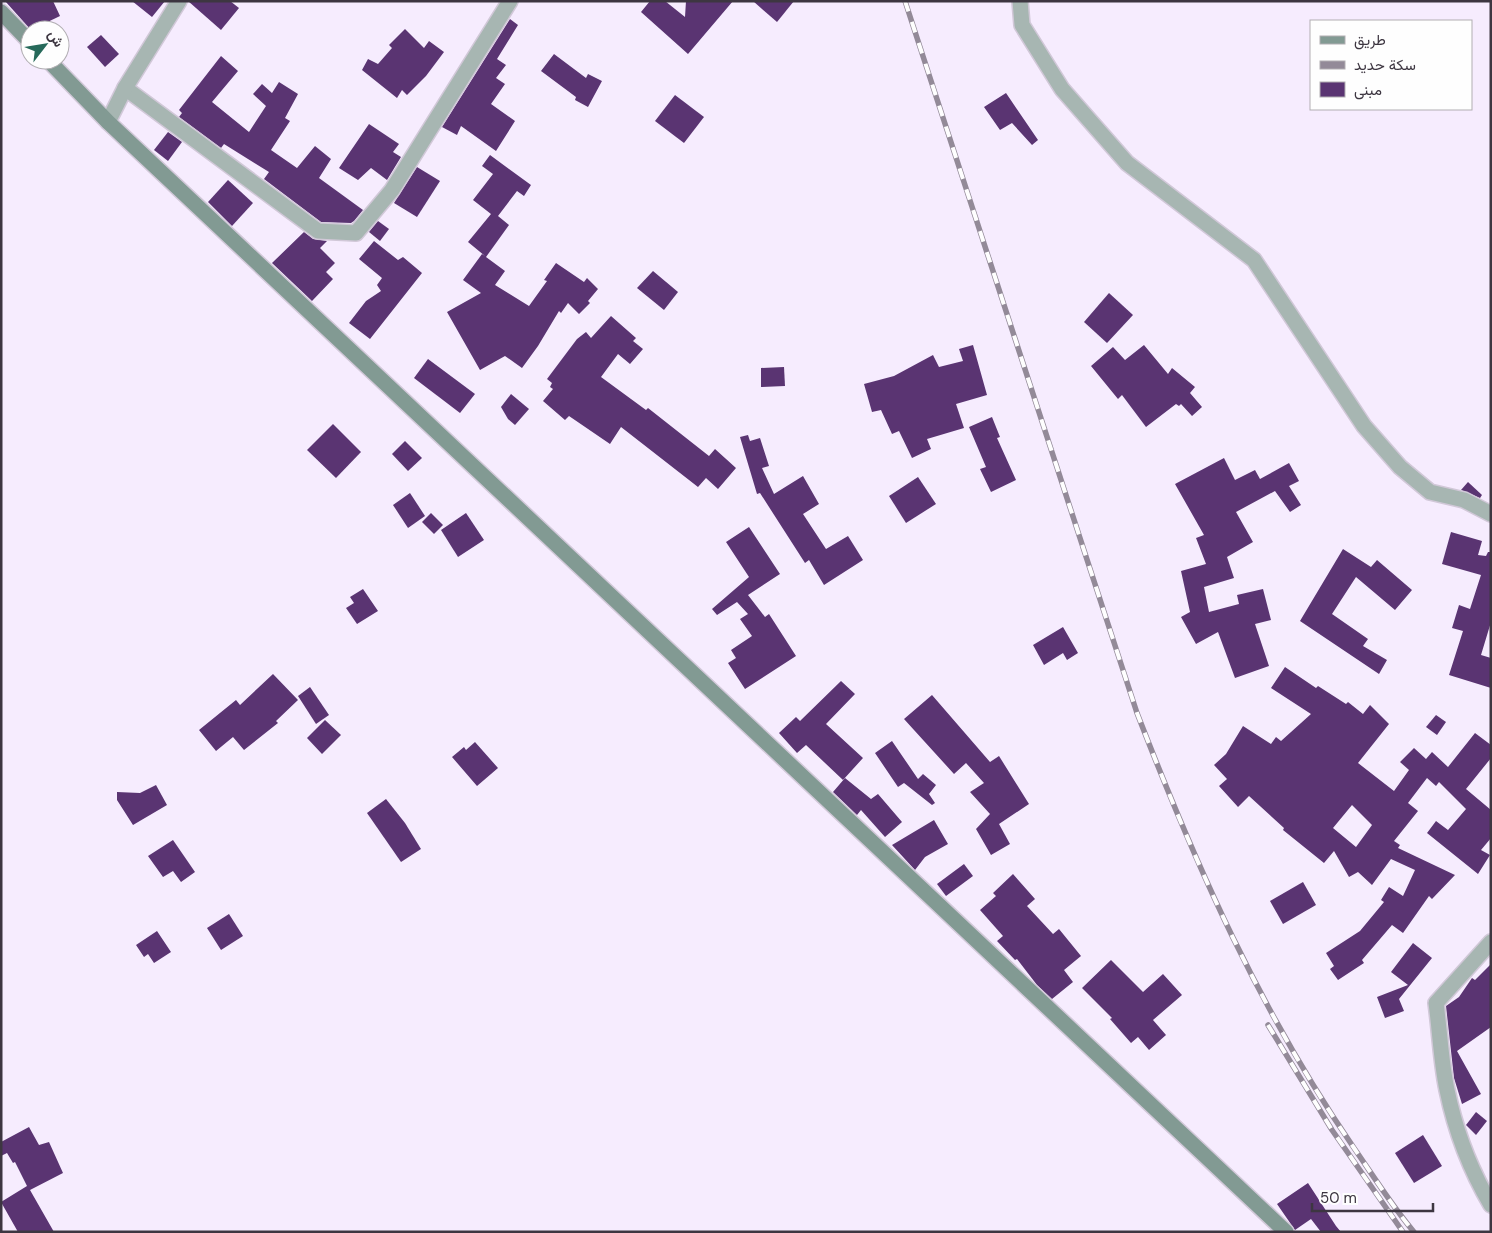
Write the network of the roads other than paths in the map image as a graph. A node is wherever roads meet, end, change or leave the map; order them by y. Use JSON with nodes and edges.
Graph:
{"nodes":[{"id":1,"x":179,"y":1,"type":"edge"},
{"id":2,"x":510,"y":1,"type":"edge"},
{"id":3,"x":1020,"y":1,"type":"edge"},
{"id":4,"x":1,"y":12,"type":"edge"},
{"id":5,"x":20,"y":32,"type":"edge"},
{"id":6,"x":58,"y":70,"type":"edge"},
{"id":7,"x":125,"y":88,"type":"junction"},
{"id":8,"x":108,"y":122,"type":"junction"},
{"id":9,"x":1491,"y":514,"type":"edge"},
{"id":10,"x":1491,"y":942,"type":"edge"},
{"id":11,"x":1491,"y":1205,"type":"edge"},
{"id":12,"x":1286,"y":1232,"type":"edge"}],
"edges":[{"from":1,"to":7,"type":"street"},
{"from":2,"to":7,"type":"street"},
{"from":3,"to":9,"type":"street"},
{"from":4,"to":5,"type":"main road"},
{"from":6,"to":8,"type":"main road"},
{"from":7,"to":8,"type":"street"},
{"from":8,"to":12,"type":"main road"},
{"from":10,"to":11,"type":"street"}]}
